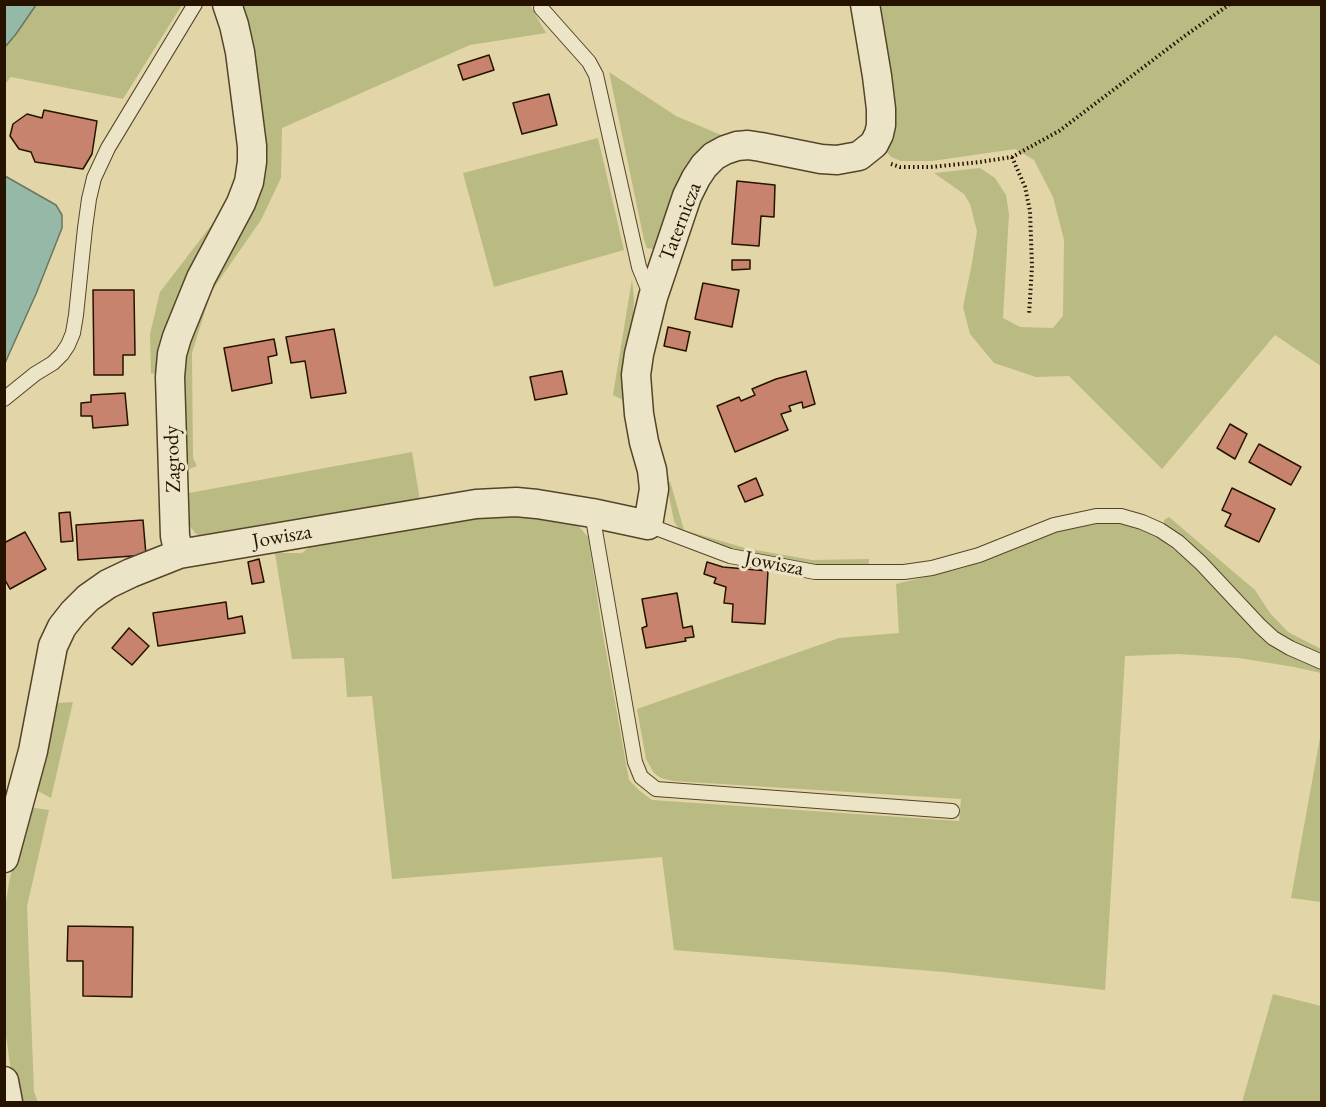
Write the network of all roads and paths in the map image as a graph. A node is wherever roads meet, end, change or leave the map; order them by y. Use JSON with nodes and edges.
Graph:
{"nodes":[{"id":1,"x":195,"y":4,"type":"edge"},
{"id":2,"x":227,"y":4,"type":"edge"},
{"id":3,"x":865,"y":4,"type":"edge"},
{"id":4,"x":1230,"y":4,"type":"edge"},
{"id":5,"x":541,"y":8,"type":"dead end"},
{"id":6,"x":867,"y":150,"type":"junction"},
{"id":7,"x":1012,"y":157,"type":"junction"},
{"id":8,"x":653,"y":297,"type":"junction"},
{"id":9,"x":1029,"y":315,"type":"dead end"},
{"id":10,"x":4,"y":399,"type":"edge"},
{"id":11,"x":592,"y":513,"type":"junction"},
{"id":12,"x":648,"y":525,"type":"junction"},
{"id":13,"x":179,"y":554,"type":"junction"},
{"id":14,"x":1322,"y":662,"type":"edge"},
{"id":15,"x":952,"y":810,"type":"dead end"},
{"id":16,"x":4,"y":858,"type":"edge"},
{"id":17,"x":4,"y":1081,"type":"edge"},
{"id":18,"x":8,"y":1102,"type":"edge"}],
"edges":[{"from":1,"to":10,"type":"lane"},
{"from":2,"to":13,"type":"street","name":"Zagrody"},
{"from":3,"to":6,"type":"street"},
{"from":4,"to":7,"type":"path"},
{"from":5,"to":8,"type":"lane"},
{"from":6,"to":7,"type":"path"},
{"from":6,"to":8,"type":"street","name":"Taternicza"},
{"from":7,"to":9,"type":"path"},
{"from":8,"to":12,"type":"street","name":"Taternicza"},
{"from":11,"to":12,"type":"street","name":"Jowisza"},
{"from":11,"to":13,"type":"street","name":"Jowisza"},
{"from":11,"to":15,"type":"lane"},
{"from":12,"to":14,"type":"lane","name":"Jowisza"},
{"from":13,"to":16,"type":"street"},
{"from":17,"to":18,"type":"street"}]}
